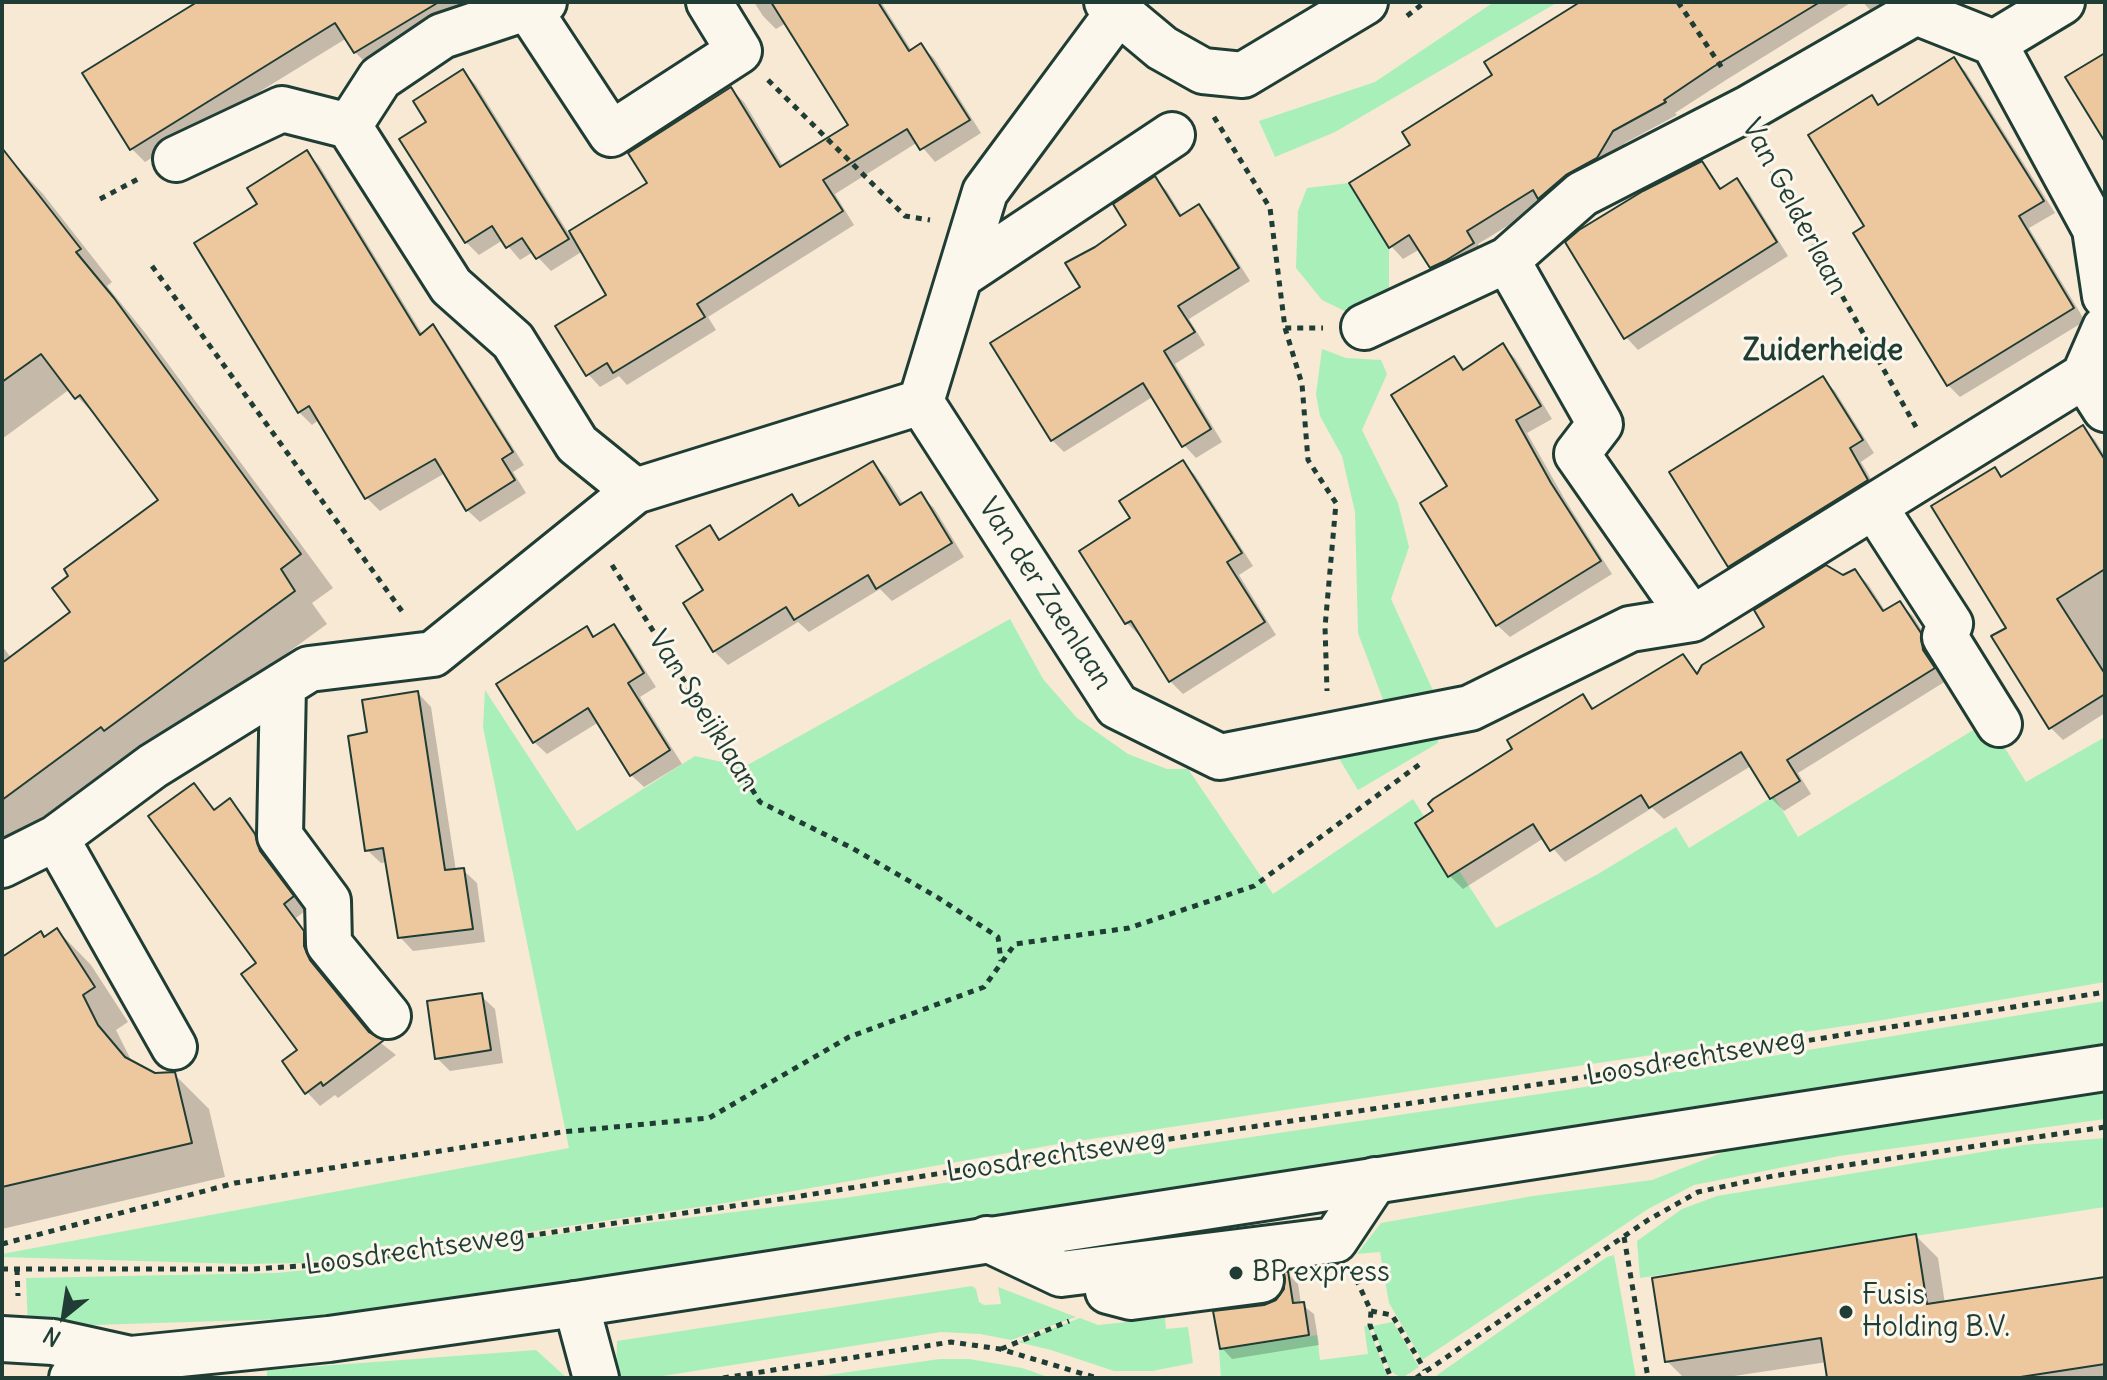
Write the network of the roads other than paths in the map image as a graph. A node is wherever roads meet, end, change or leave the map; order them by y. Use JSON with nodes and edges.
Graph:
{"nodes":[{"id":1,"x":709,"y":2,"type":"edge"},
{"id":2,"x":1365,"y":2,"type":"edge"},
{"id":3,"x":2062,"y":2,"type":"edge"},
{"id":4,"x":536,"y":5,"type":"edge"},
{"id":5,"x":1113,"y":6,"type":"edge"},
{"id":6,"x":1994,"y":43,"type":"junction"},
{"id":7,"x":349,"y":126,"type":"junction"},
{"id":8,"x":1172,"y":135,"type":"dead end"},
{"id":9,"x":176,"y":159,"type":"dead end"},
{"id":10,"x":1507,"y":260,"type":"junction"},
{"id":11,"x":960,"y":276,"type":"junction"},
{"id":12,"x":2105,"y":296,"type":"edge"},
{"id":13,"x":1364,"y":327,"type":"road end"},
{"id":14,"x":2105,"y":328,"type":"edge"},
{"id":15,"x":2094,"y":392,"type":"edge"},
{"id":16,"x":921,"y":402,"type":"junction"},
{"id":17,"x":635,"y":491,"type":"junction"},
{"id":18,"x":1874,"y":506,"type":"junction"},
{"id":19,"x":1692,"y":619,"type":"junction"},
{"id":20,"x":283,"y":685,"type":"junction"},
{"id":21,"x":1999,"y":724,"type":"dead end"},
{"id":22,"x":56,"y":838,"type":"junction"},
{"id":23,"x":2,"y":865,"type":"edge"},
{"id":24,"x":388,"y":1016,"type":"dead end"},
{"id":25,"x":174,"y":1047,"type":"dead end"},
{"id":26,"x":2105,"y":1068,"type":"edge"},
{"id":27,"x":1375,"y":1180,"type":"junction"},
{"id":28,"x":987,"y":1239,"type":"junction"},
{"id":29,"x":576,"y":1304,"type":"junction"},
{"id":30,"x":2,"y":1339,"type":"edge"},
{"id":31,"x":131,"y":1359,"type":"junction"},
{"id":32,"x":72,"y":1378,"type":"edge"},
{"id":33,"x":596,"y":1378,"type":"edge"}],
"edges":[{"from":1,"to":4,"type":"street"},
{"from":2,"to":5,"type":"street"},
{"from":3,"to":6,"type":"street"},
{"from":4,"to":7,"type":"street"},
{"from":5,"to":11,"type":"street"},
{"from":6,"to":10,"type":"street","name":"Van Gelderlaan"},
{"from":6,"to":12,"type":"street"},
{"from":7,"to":9,"type":"street"},
{"from":7,"to":17,"type":"street"},
{"from":8,"to":11,"type":"street"},
{"from":10,"to":13,"type":"street"},
{"from":10,"to":19,"type":"street"},
{"from":11,"to":16,"type":"street"},
{"from":14,"to":15,"type":"street"},
{"from":15,"to":18,"type":"street"},
{"from":16,"to":17,"type":"street"},
{"from":16,"to":19,"type":"street","name":"Van der Zaenlaan"},
{"from":17,"to":20,"type":"street"},
{"from":18,"to":19,"type":"street","name":"Van der Zaenlaan"},
{"from":18,"to":21,"type":"street"},
{"from":20,"to":22,"type":"street"},
{"from":20,"to":24,"type":"street"},
{"from":22,"to":23,"type":"street"},
{"from":22,"to":25,"type":"street"},
{"from":26,"to":27,"type":"street"},
{"from":27,"to":28,"type":"street"},
{"from":27,"to":28,"type":"street"},
{"from":28,"to":29,"type":"street"},
{"from":29,"to":31,"type":"street"},
{"from":29,"to":33,"type":"street"},
{"from":30,"to":31,"type":"street"},
{"from":31,"to":32,"type":"street"}]}
